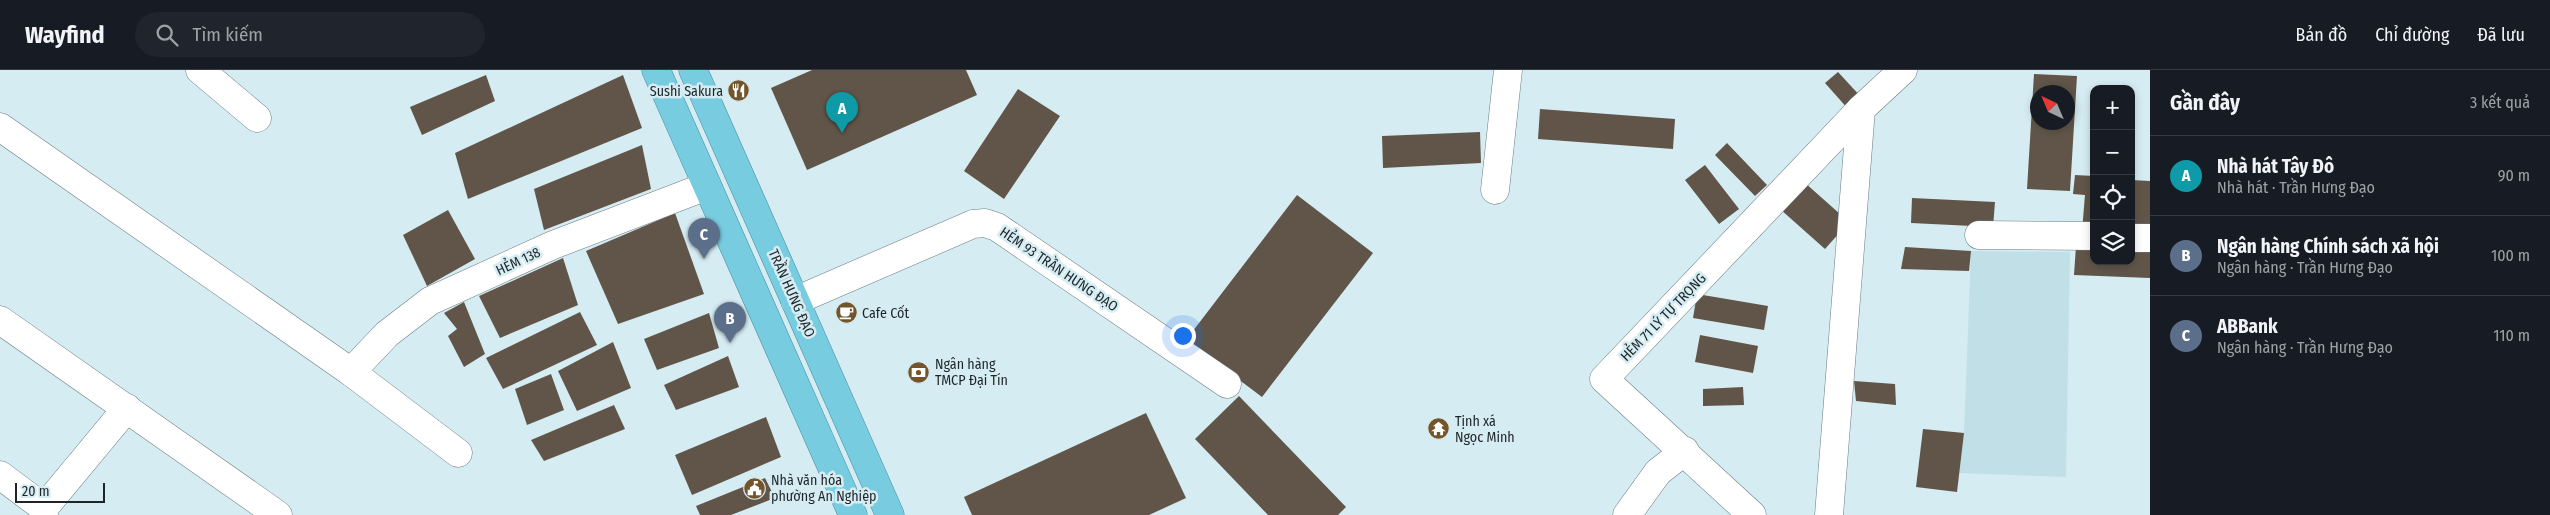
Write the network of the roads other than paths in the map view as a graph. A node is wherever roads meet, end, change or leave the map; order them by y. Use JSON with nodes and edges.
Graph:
{"nodes":[{"id":1,"x":200,"y":70,"type":"edge"},
{"id":2,"x":656,"y":70,"type":"edge"},
{"id":3,"x":693,"y":70,"type":"edge"},
{"id":4,"x":1508,"y":70,"type":"edge"},
{"id":5,"x":1903,"y":70,"type":"edge"},
{"id":6,"x":1861,"y":109,"type":"junction"},
{"id":7,"x":257,"y":118,"type":"dead end"},
{"id":8,"x":0,"y":127,"type":"edge"},
{"id":9,"x":707,"y":186,"type":"junction"},
{"id":10,"x":1495,"y":190,"type":"dead end"},
{"id":11,"x":1980,"y":235,"type":"dead end"},
{"id":12,"x":2090,"y":236,"type":"edge"},
{"id":13,"x":2135,"y":238,"type":"edge"},
{"id":14,"x":2150,"y":238,"type":"edge"},
{"id":15,"x":796,"y":301,"type":"junction"},
{"id":16,"x":0,"y":320,"type":"edge"},
{"id":17,"x":351,"y":372,"type":"junction"},
{"id":18,"x":1227,"y":384,"type":"dead end"},
{"id":19,"x":127,"y":408,"type":"junction"},
{"id":20,"x":1685,"y":451,"type":"junction"},
{"id":21,"x":458,"y":454,"type":"dead end"},
{"id":22,"x":0,"y":475,"type":"edge"},
{"id":23,"x":44,"y":511,"type":"edge"},
{"id":24,"x":278,"y":515,"type":"edge"},
{"id":25,"x":853,"y":515,"type":"edge"},
{"id":26,"x":890,"y":515,"type":"edge"},
{"id":27,"x":1627,"y":515,"type":"edge"},
{"id":28,"x":1752,"y":515,"type":"edge"},
{"id":29,"x":1828,"y":515,"type":"edge"}],
"edges":[{"from":1,"to":7,"type":"street"},
{"from":2,"to":9,"type":"highway"},
{"from":3,"to":15,"type":"highway","name":"TRẦN HƯNG ĐẠO"},
{"from":4,"to":10,"type":"street"},
{"from":5,"to":6,"type":"street","name":"HẺM 71 LÝ TỰ TRỌNG"},
{"from":6,"to":20,"type":"street","name":"HẺM 71 LÝ TỰ TRỌNG"},
{"from":6,"to":29,"type":"street"},
{"from":8,"to":17,"type":"street"},
{"from":9,"to":17,"type":"street","name":"HẺM 138"},
{"from":9,"to":25,"type":"highway"},
{"from":11,"to":12,"type":"street"},
{"from":13,"to":14,"type":"street"},
{"from":15,"to":18,"type":"street","name":"HẺM 93 TRẦN HƯNG ĐẠO"},
{"from":15,"to":26,"type":"highway","name":"TRẦN HƯNG ĐẠO"},
{"from":16,"to":19,"type":"street"},
{"from":17,"to":21,"type":"street"},
{"from":19,"to":23,"type":"street"},
{"from":19,"to":24,"type":"street"},
{"from":20,"to":27,"type":"street"},
{"from":20,"to":28,"type":"street","name":"HẺM 71 LÝ TỰ TRỌNG"},
{"from":22,"to":23,"type":"street"}]}
